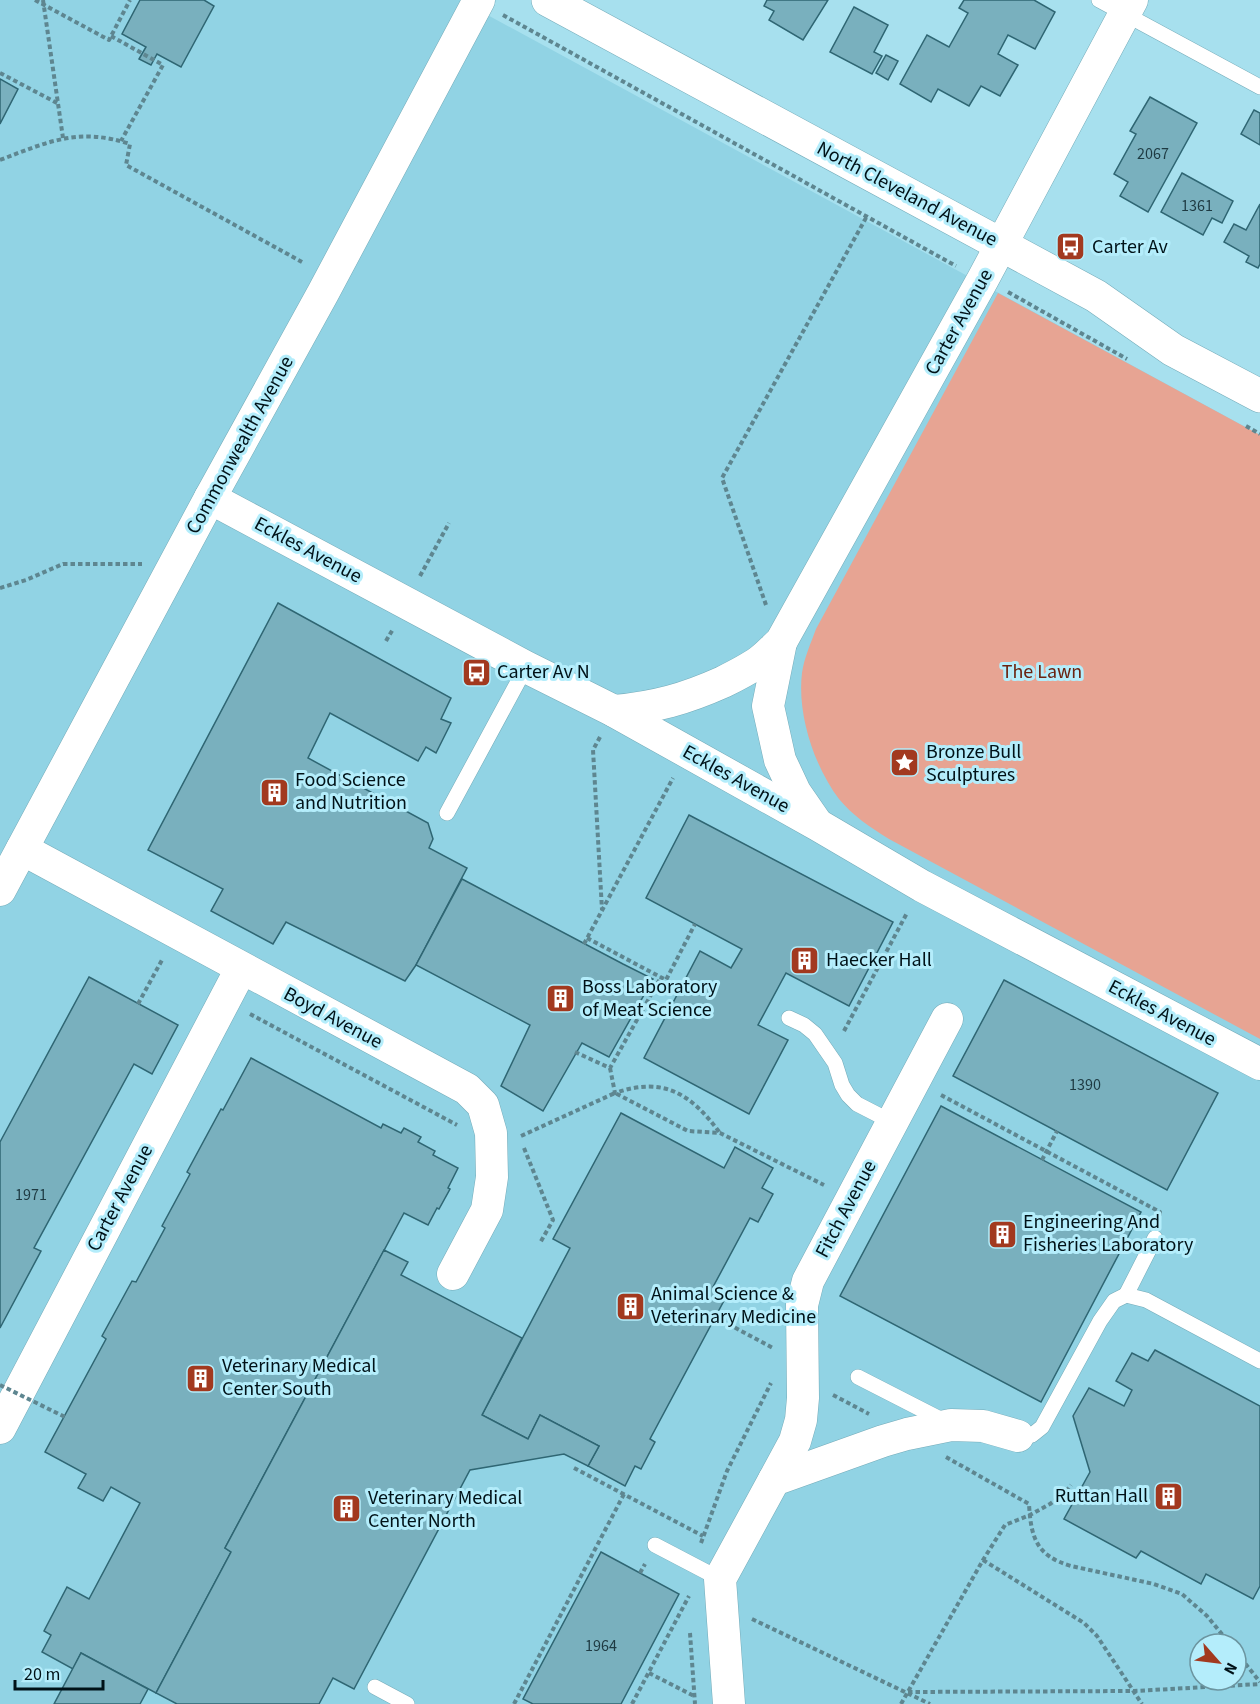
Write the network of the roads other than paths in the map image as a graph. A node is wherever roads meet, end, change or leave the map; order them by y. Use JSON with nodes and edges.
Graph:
{"nodes":[{"id":1,"x":548,"y":0,"type":"edge"},
{"id":2,"x":478,"y":2,"type":"edge"},
{"id":3,"x":1118,"y":4,"type":"edge"},
{"id":4,"x":1260,"y":87,"type":"edge"},
{"id":5,"x":1001,"y":245,"type":"junction"},
{"id":6,"x":1260,"y":396,"type":"edge"},
{"id":7,"x":210,"y":498,"type":"junction"},
{"id":8,"x":781,"y":642,"type":"junction"},
{"id":9,"x":526,"y":667,"type":"junction"},
{"id":10,"x":608,"y":721,"type":"junction"},
{"id":11,"x":447,"y":813,"type":"dead end"},
{"id":12,"x":818,"y":825,"type":"junction"},
{"id":13,"x":22,"y":849,"type":"junction"},
{"id":14,"x":0,"y":890,"type":"edge"},
{"id":15,"x":241,"y":969,"type":"junction"},
{"id":16,"x":789,"y":1018,"type":"dead end"},
{"id":17,"x":946,"y":1019,"type":"dead end"},
{"id":18,"x":1260,"y":1064,"type":"edge"},
{"id":19,"x":892,"y":1122,"type":"junction"},
{"id":20,"x":1155,"y":1238,"type":"road end"},
{"id":21,"x":453,"y":1274,"type":"dead end"},
{"id":22,"x":1126,"y":1295,"type":"junction"},
{"id":23,"x":1260,"y":1361,"type":"edge"},
{"id":24,"x":858,"y":1377,"type":"dead end"},
{"id":25,"x":951,"y":1425,"type":"junction"},
{"id":26,"x":0,"y":1428,"type":"edge"},
{"id":27,"x":1018,"y":1436,"type":"joint"},
{"id":28,"x":774,"y":1480,"type":"junction"},
{"id":29,"x":655,"y":1545,"type":"dead end"},
{"id":30,"x":720,"y":1578,"type":"junction"},
{"id":31,"x":375,"y":1687,"type":"dead end"},
{"id":32,"x":408,"y":1704,"type":"edge"},
{"id":33,"x":729,"y":1704,"type":"edge"}],
"edges":[{"from":1,"to":5,"type":"main road","name":"North Cleveland Avenue"},
{"from":2,"to":7,"type":"street","name":"Commonwealth Avenue"},
{"from":3,"to":4,"type":"lane"},
{"from":3,"to":5,"type":"street","name":"Carter Avenue"},
{"from":5,"to":6,"type":"main road","name":"North Cleveland Avenue"},
{"from":5,"to":8,"type":"street","name":"Carter Avenue"},
{"from":7,"to":9,"type":"street","name":"Eckles Avenue"},
{"from":7,"to":13,"type":"street","name":"Commonwealth Avenue"},
{"from":8,"to":10,"type":"street","name":"Carter Avenue"},
{"from":8,"to":12,"type":"street","name":"Carter Avenue"},
{"from":9,"to":10,"type":"street","name":"Eckles Avenue"},
{"from":9,"to":11,"type":"lane"},
{"from":10,"to":12,"type":"street","name":"Eckles Avenue"},
{"from":12,"to":18,"type":"street","name":"Eckles Avenue"},
{"from":13,"to":14,"type":"street","name":"Commonwealth Avenue"},
{"from":13,"to":15,"type":"street","name":"Boyd Avenue"},
{"from":15,"to":21,"type":"street","name":"Boyd Avenue"},
{"from":15,"to":26,"type":"street","name":"Carter Avenue"},
{"from":16,"to":19,"type":"lane"},
{"from":17,"to":19,"type":"street","name":"Fitch Avenue"},
{"from":19,"to":28,"type":"street","name":"Fitch Avenue"},
{"from":20,"to":22,"type":"lane"},
{"from":22,"to":23,"type":"lane"},
{"from":22,"to":27,"type":"lane"},
{"from":24,"to":25,"type":"lane"},
{"from":25,"to":27,"type":"street"},
{"from":25,"to":28,"type":"street"},
{"from":28,"to":30,"type":"street","name":"Fitch Avenue"},
{"from":29,"to":30,"type":"lane"},
{"from":30,"to":33,"type":"street"},
{"from":31,"to":32,"type":"lane"}]}
